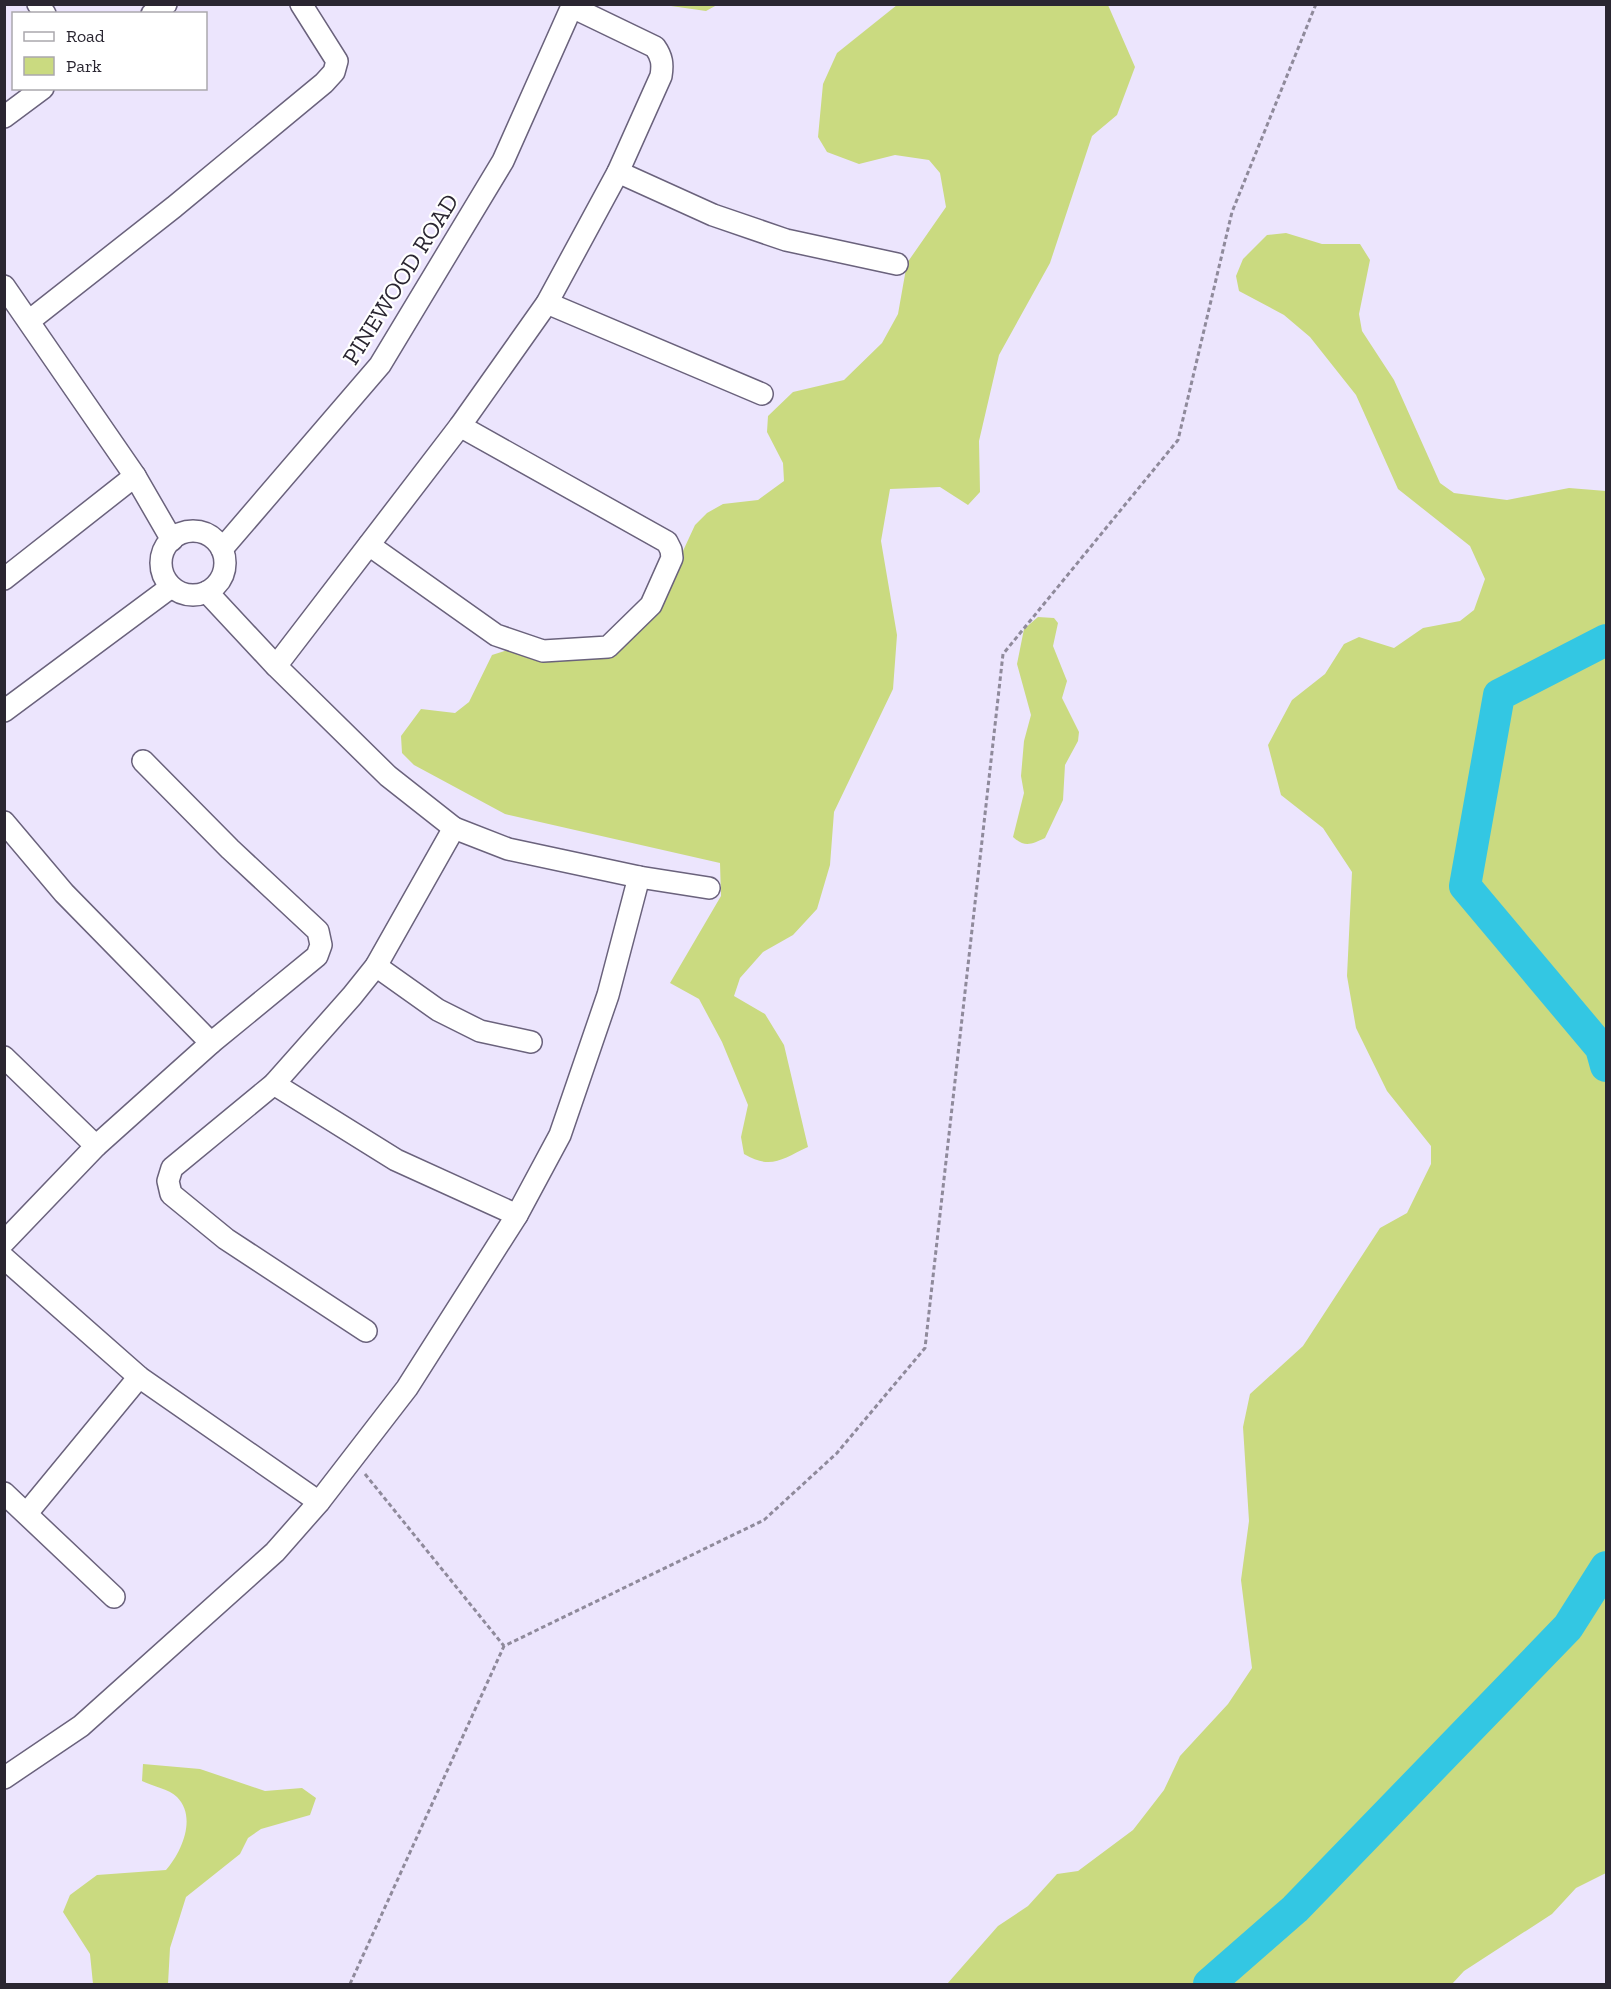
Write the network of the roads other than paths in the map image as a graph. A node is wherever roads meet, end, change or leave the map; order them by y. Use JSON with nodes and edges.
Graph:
{"nodes":[{"id":1,"x":300,"y":4,"type":"edge"},
{"id":2,"x":572,"y":6,"type":"edge"},
{"id":3,"x":41,"y":90,"type":"edge"},
{"id":4,"x":4,"y":117,"type":"edge"},
{"id":5,"x":618,"y":172,"type":"junction"},
{"id":6,"x":897,"y":264,"type":"dead end"},
{"id":7,"x":4,"y":286,"type":"edge"},
{"id":8,"x":547,"y":303,"type":"junction"},
{"id":9,"x":29,"y":321,"type":"junction"},
{"id":10,"x":762,"y":394,"type":"dead end"},
{"id":11,"x":460,"y":426,"type":"junction"},
{"id":12,"x":135,"y":476,"type":"junction"},
{"id":13,"x":171,"y":540,"type":"junction"},
{"id":14,"x":369,"y":545,"type":"junction"},
{"id":15,"x":222,"y":549,"type":"junction"},
{"id":16,"x":4,"y":579,"type":"edge"},
{"id":17,"x":171,"y":587,"type":"junction"},
{"id":18,"x":207,"y":592,"type":"junction"},
{"id":19,"x":276,"y":666,"type":"junction"},
{"id":20,"x":4,"y":711,"type":"edge"},
{"id":21,"x":143,"y":760,"type":"dead end"},
{"id":22,"x":4,"y":822,"type":"edge"},
{"id":23,"x":454,"y":828,"type":"junction"},
{"id":24,"x":639,"y":878,"type":"junction"},
{"id":25,"x":709,"y":888,"type":"dead end"},
{"id":26,"x":376,"y":966,"type":"junction"},
{"id":27,"x":531,"y":1042,"type":"dead end"},
{"id":28,"x":211,"y":1044,"type":"junction"},
{"id":29,"x":4,"y":1057,"type":"edge"},
{"id":30,"x":274,"y":1084,"type":"junction"},
{"id":31,"x":96,"y":1146,"type":"junction"},
{"id":32,"x":517,"y":1215,"type":"junction"},
{"id":33,"x":4,"y":1242,"type":"edge"},
{"id":34,"x":4,"y":1258,"type":"edge"},
{"id":35,"x":366,"y":1331,"type":"dead end"},
{"id":36,"x":139,"y":1377,"type":"junction"},
{"id":37,"x":4,"y":1493,"type":"edge"},
{"id":38,"x":319,"y":1502,"type":"junction"},
{"id":39,"x":27,"y":1513,"type":"junction"},
{"id":40,"x":114,"y":1597,"type":"dead end"},
{"id":41,"x":7,"y":1771,"type":"edge"}],
"edges":[{"from":1,"to":9,"type":"street"},
{"from":2,"to":5,"type":"street"},
{"from":2,"to":15,"type":"street","name":"PINEWOOD ROAD"},
{"from":3,"to":4,"type":"street"},
{"from":5,"to":6,"type":"street"},
{"from":5,"to":8,"type":"street"},
{"from":7,"to":9,"type":"street"},
{"from":8,"to":10,"type":"street"},
{"from":8,"to":11,"type":"street"},
{"from":9,"to":12,"type":"street"},
{"from":11,"to":14,"type":"street"},
{"from":11,"to":14,"type":"street"},
{"from":12,"to":13,"type":"street"},
{"from":12,"to":16,"type":"street"},
{"from":13,"to":15,"type":"street"},
{"from":13,"to":17,"type":"street"},
{"from":14,"to":19,"type":"street"},
{"from":15,"to":18,"type":"street"},
{"from":17,"to":18,"type":"street"},
{"from":17,"to":20,"type":"street"},
{"from":18,"to":19,"type":"street"},
{"from":19,"to":23,"type":"street"},
{"from":21,"to":28,"type":"street"},
{"from":22,"to":28,"type":"street"},
{"from":23,"to":24,"type":"street"},
{"from":23,"to":26,"type":"street"},
{"from":24,"to":25,"type":"street"},
{"from":24,"to":32,"type":"street"},
{"from":26,"to":27,"type":"street"},
{"from":26,"to":30,"type":"street"},
{"from":28,"to":31,"type":"street"},
{"from":29,"to":31,"type":"street"},
{"from":30,"to":32,"type":"street"},
{"from":30,"to":35,"type":"street"},
{"from":31,"to":33,"type":"street"},
{"from":32,"to":38,"type":"street"},
{"from":34,"to":36,"type":"street"},
{"from":36,"to":38,"type":"street"},
{"from":36,"to":39,"type":"street"},
{"from":37,"to":39,"type":"street"},
{"from":38,"to":41,"type":"street"},
{"from":39,"to":40,"type":"street"}]}
